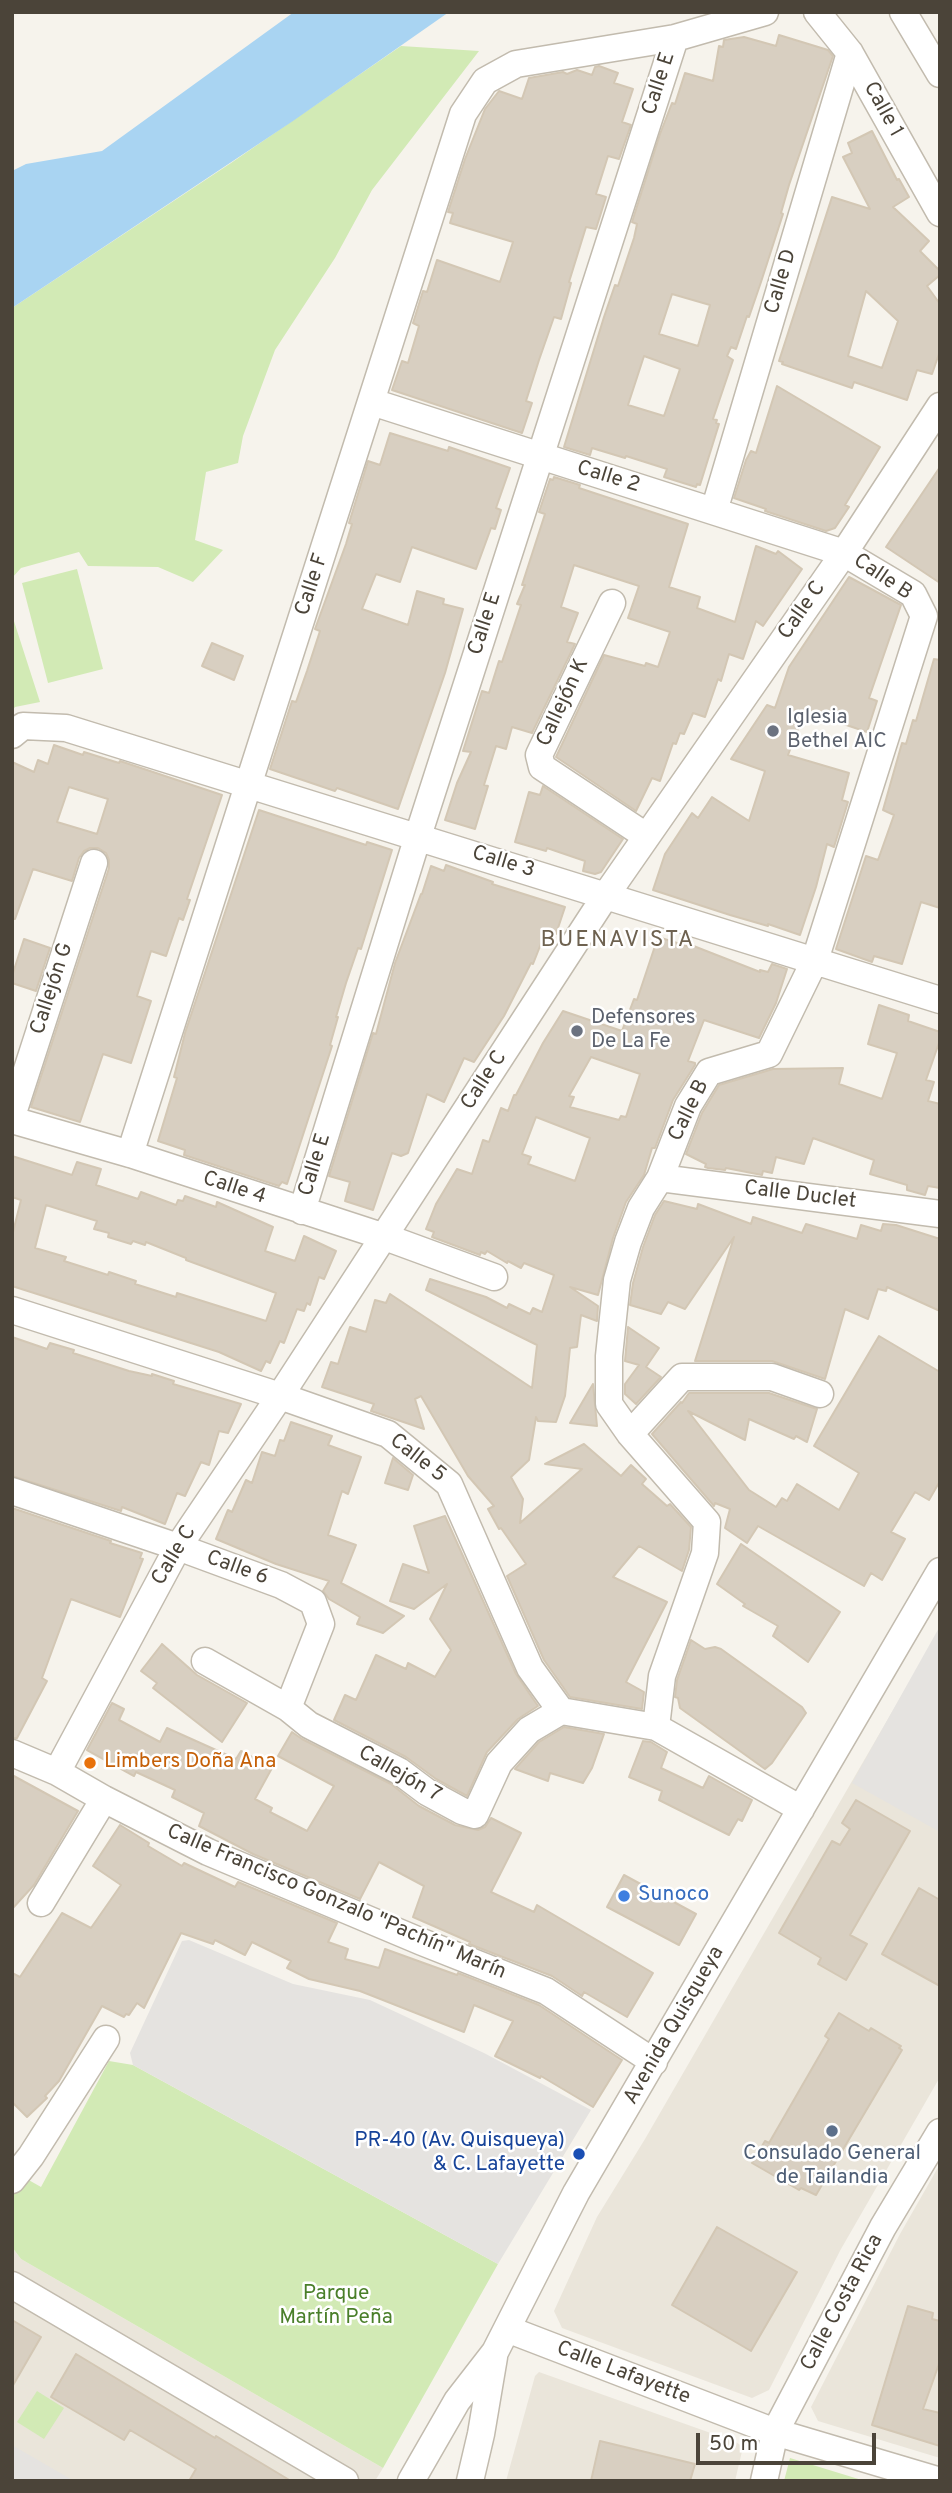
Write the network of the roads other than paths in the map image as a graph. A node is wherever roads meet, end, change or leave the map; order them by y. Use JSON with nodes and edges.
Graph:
{"nodes":[{"id":1,"x":765,"y":12,"type":"edge"},
{"id":2,"x":817,"y":12,"type":"edge"},
{"id":3,"x":903,"y":12,"type":"edge"},
{"id":4,"x":675,"y":38,"type":"junction"},
{"id":5,"x":850,"y":53,"type":"junction"},
{"id":6,"x":940,"y":74,"type":"edge"},
{"id":7,"x":940,"y":213,"type":"edge"},
{"id":8,"x":372,"y":402,"type":"junction"},
{"id":9,"x":940,"y":407,"type":"edge"},
{"id":10,"x":540,"y":457,"type":"junction"},
{"id":11,"x":714,"y":511,"type":"junction"},
{"id":12,"x":844,"y":553,"type":"junction"},
{"id":13,"x":612,"y":603,"type":"dead end"},
{"id":14,"x":12,"y":735,"type":"edge"},
{"id":15,"x":248,"y":784,"type":"junction"},
{"id":16,"x":418,"y":836,"type":"junction"},
{"id":17,"x":646,"y":836,"type":"junction"},
{"id":18,"x":94,"y":863,"type":"dead end"},
{"id":19,"x":606,"y":895,"type":"junction"},
{"id":20,"x":815,"y":960,"type":"junction"},
{"id":21,"x":940,"y":1000,"type":"edge"},
{"id":22,"x":12,"y":1118,"type":"edge"},
{"id":23,"x":130,"y":1154,"type":"junction"},
{"id":24,"x":660,"y":1178,"type":"junction"},
{"id":25,"x":302,"y":1211,"type":"junction"},
{"id":26,"x":940,"y":1213,"type":"edge"},
{"id":27,"x":384,"y":1237,"type":"junction"},
{"id":28,"x":494,"y":1277,"type":"dead end"},
{"id":29,"x":12,"y":1310,"type":"edge"},
{"id":30,"x":820,"y":1394,"type":"dead end"},
{"id":31,"x":281,"y":1396,"type":"junction"},
{"id":32,"x":630,"y":1434,"type":"junction"},
{"id":33,"x":12,"y":1491,"type":"edge"},
{"id":34,"x":178,"y":1547,"type":"junction"},
{"id":35,"x":940,"y":1571,"type":"edge"},
{"id":36,"x":205,"y":1661,"type":"dead end"},
{"id":37,"x":288,"y":1708,"type":"junction"},
{"id":38,"x":561,"y":1711,"type":"junction"},
{"id":39,"x":656,"y":1727,"type":"junction"},
{"id":40,"x":12,"y":1753,"type":"edge"},
{"id":41,"x":57,"y":1772,"type":"junction"},
{"id":42,"x":104,"y":1799,"type":"junction"},
{"id":43,"x":801,"y":1809,"type":"junction"},
{"id":44,"x":41,"y":1903,"type":"dead end"},
{"id":45,"x":106,"y":2039,"type":"dead end"},
{"id":46,"x":654,"y":2062,"type":"junction"},
{"id":47,"x":940,"y":2132,"type":"edge"},
{"id":48,"x":22,"y":2149,"type":"edge"},
{"id":49,"x":12,"y":2180,"type":"edge"},
{"id":50,"x":12,"y":2285,"type":"edge"},
{"id":51,"x":507,"y":2329,"type":"junction"},
{"id":52,"x":495,"y":2352,"type":"junction"},
{"id":53,"x":775,"y":2432,"type":"junction"},
{"id":54,"x":345,"y":2481,"type":"edge"},
{"id":55,"x":411,"y":2481,"type":"edge"},
{"id":56,"x":470,"y":2481,"type":"edge"},
{"id":57,"x":764,"y":2481,"type":"edge"},
{"id":58,"x":940,"y":2481,"type":"edge"}],
"edges":[{"from":1,"to":4,"type":"street"},
{"from":2,"to":5,"type":"street","name":"Calle 1"},
{"from":3,"to":6,"type":"street"},
{"from":4,"to":8,"type":"street","name":"Calle F"},
{"from":4,"to":10,"type":"street","name":"Calle E"},
{"from":5,"to":7,"type":"street","name":"Calle 1"},
{"from":5,"to":11,"type":"street","name":"Calle D"},
{"from":8,"to":10,"type":"street","name":"Calle 2"},
{"from":8,"to":15,"type":"street","name":"Calle F"},
{"from":9,"to":12,"type":"street","name":"Calle C"},
{"from":10,"to":11,"type":"street","name":"Calle 2"},
{"from":10,"to":16,"type":"street","name":"Calle E"},
{"from":11,"to":12,"type":"street","name":"Calle 2"},
{"from":12,"to":17,"type":"street","name":"Calle C"},
{"from":12,"to":20,"type":"street","name":"Calle B"},
{"from":13,"to":17,"type":"street","name":"Callejón K"},
{"from":14,"to":15,"type":"street","name":"Calle 3"},
{"from":15,"to":16,"type":"street","name":"Calle 3"},
{"from":15,"to":23,"type":"street","name":"Calle F"},
{"from":16,"to":19,"type":"street","name":"Calle 3"},
{"from":16,"to":25,"type":"street","name":"Calle E"},
{"from":17,"to":19,"type":"street","name":"Calle C"},
{"from":18,"to":22,"type":"street","name":"Callejón G"},
{"from":19,"to":20,"type":"street","name":"Calle 3"},
{"from":19,"to":27,"type":"street","name":"Calle C"},
{"from":20,"to":21,"type":"street","name":"Calle 3"},
{"from":20,"to":24,"type":"street","name":"Calle B"},
{"from":22,"to":23,"type":"street","name":"Calle 4"},
{"from":23,"to":25,"type":"street","name":"Calle 4"},
{"from":24,"to":26,"type":"street","name":"Calle Duclet"},
{"from":24,"to":32,"type":"street","name":"Calle B"},
{"from":25,"to":27,"type":"street","name":"Calle 4"},
{"from":27,"to":28,"type":"street","name":"Calle 4"},
{"from":27,"to":31,"type":"street","name":"Calle C"},
{"from":29,"to":31,"type":"street","name":"Calle 5"},
{"from":30,"to":32,"type":"street"},
{"from":31,"to":34,"type":"street","name":"Calle C"},
{"from":31,"to":38,"type":"street","name":"Calle 5"},
{"from":32,"to":39,"type":"street","name":"Calle B"},
{"from":33,"to":34,"type":"street","name":"Calle 6"},
{"from":34,"to":37,"type":"street","name":"Calle 6"},
{"from":34,"to":41,"type":"street","name":"Calle C"},
{"from":35,"to":43,"type":"street","name":"Avenida Quisqueya"},
{"from":36,"to":37,"type":"street","name":"Callejón 7"},
{"from":37,"to":38,"type":"street","name":"Callejón 7"},
{"from":38,"to":39,"type":"street"},
{"from":39,"to":43,"type":"street"},
{"from":40,"to":41,"type":"street","name":"Calle Francisco Gonzalo \"Pachín\" Marín"},
{"from":41,"to":42,"type":"street","name":"Calle Francisco Gonzalo \"Pachín\" Marín"},
{"from":42,"to":44,"type":"street"},
{"from":42,"to":46,"type":"street","name":"Calle Francisco Gonzalo \"Pachín\" Marín"},
{"from":43,"to":46,"type":"street","name":"Avenida Quisqueya"},
{"from":45,"to":48,"type":"street"},
{"from":46,"to":51,"type":"street","name":"Avenida Quisqueya"},
{"from":47,"to":53,"type":"street","name":"Calle Costa Rica"},
{"from":48,"to":49,"type":"street"},
{"from":50,"to":54,"type":"street"},
{"from":51,"to":52,"type":"street","name":"Avenida Quisqueya"},
{"from":51,"to":53,"type":"street","name":"Calle Lafayette"},
{"from":52,"to":55,"type":"street","name":"Avenida Quisqueya"},
{"from":52,"to":56,"type":"street"},
{"from":53,"to":57,"type":"street","name":"Calle Costa Rica"},
{"from":53,"to":58,"type":"street","name":"Calle Lafayette"}]}
